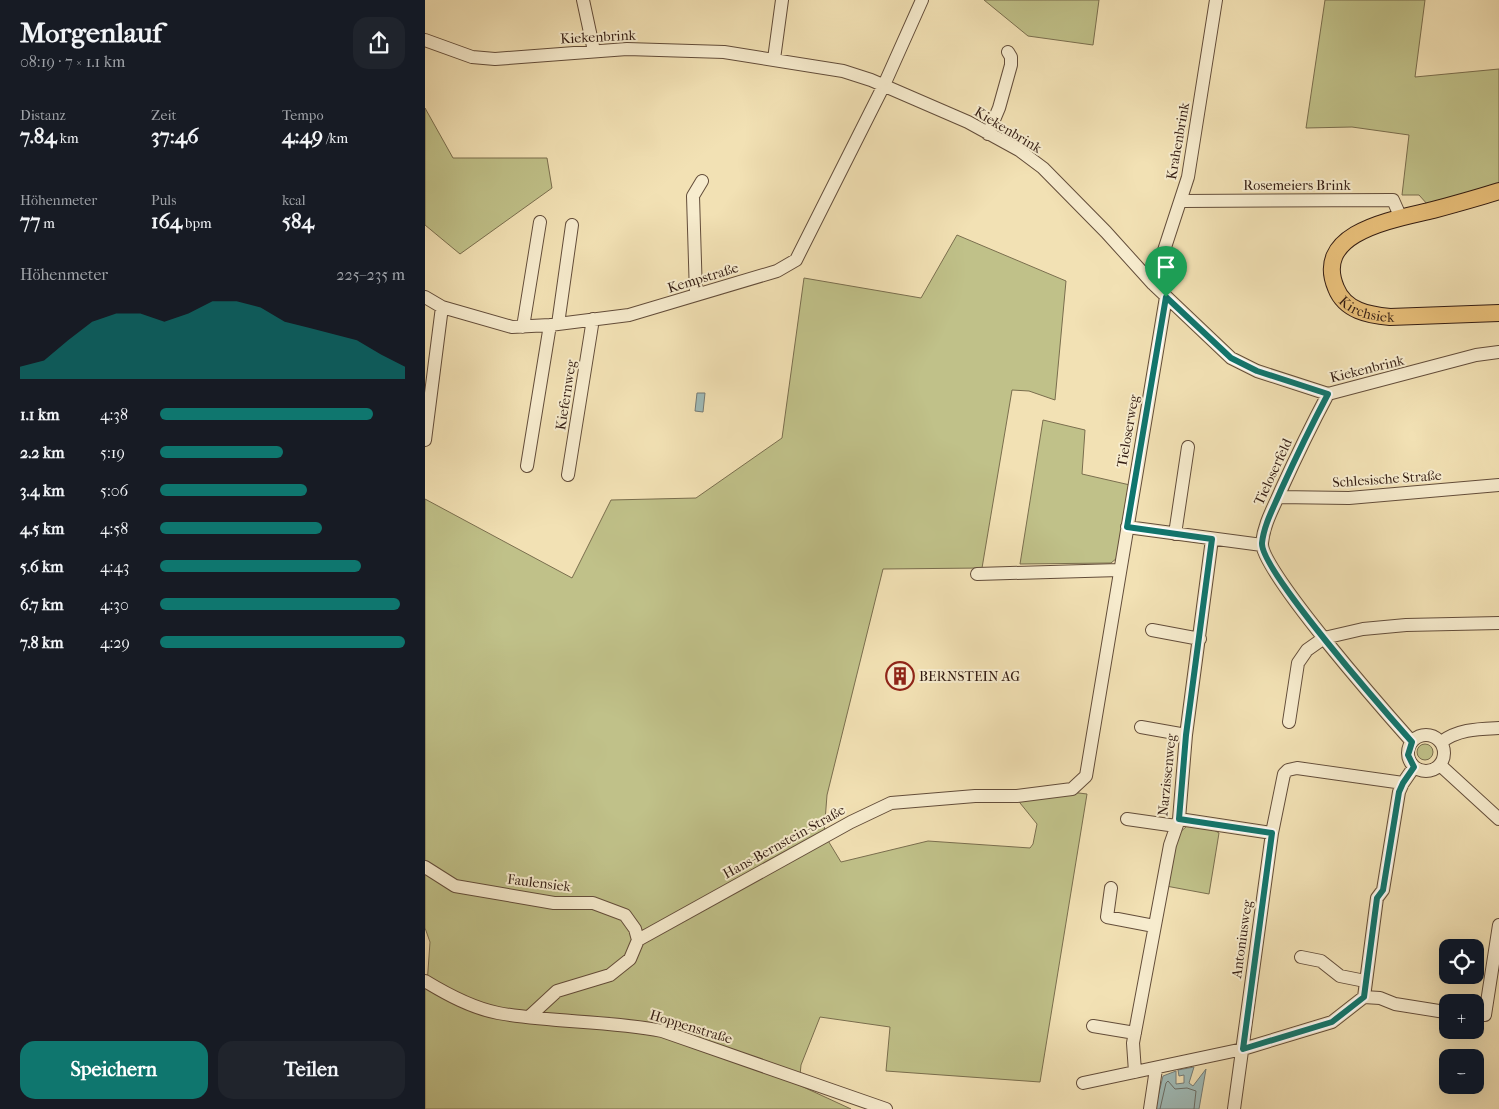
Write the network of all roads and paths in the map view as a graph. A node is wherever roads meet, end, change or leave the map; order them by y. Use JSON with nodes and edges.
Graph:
{"nodes":[{"id":1,"x":583,"y":0,"type":"edge"},
{"id":2,"x":782,"y":0,"type":"edge"},
{"id":3,"x":921,"y":0,"type":"edge"},
{"id":4,"x":1216,"y":0,"type":"edge"},
{"id":5,"x":425,"y":40,"type":"edge"},
{"id":6,"x":594,"y":51,"type":"junction"},
{"id":7,"x":1007,"y":52,"type":"dead end"},
{"id":8,"x":774,"y":59,"type":"junction"},
{"id":9,"x":884,"y":85,"type":"junction"},
{"id":10,"x":988,"y":134,"type":"junction"},
{"id":11,"x":703,"y":182,"type":"dead end"},
{"id":12,"x":1499,"y":191,"type":"edge"},
{"id":13,"x":1182,"y":200,"type":"junction"},
{"id":14,"x":1401,"y":218,"type":"junction"},
{"id":15,"x":540,"y":222,"type":"dead end"},
{"id":16,"x":573,"y":225,"type":"dead end"},
{"id":17,"x":1153,"y":284,"type":"junction"},
{"id":18,"x":696,"y":295,"type":"junction"},
{"id":19,"x":1166,"y":297,"type":"junction"},
{"id":20,"x":425,"y":298,"type":"edge"},
{"id":21,"x":442,"y":307,"type":"junction"},
{"id":22,"x":1499,"y":314,"type":"edge"},
{"id":23,"x":593,"y":319,"type":"junction"},
{"id":24,"x":554,"y":324,"type":"junction"},
{"id":25,"x":523,"y":327,"type":"junction"},
{"id":26,"x":1499,"y":352,"type":"edge"},
{"id":27,"x":1328,"y":394,"type":"junction"},
{"id":28,"x":425,"y":440,"type":"edge"},
{"id":29,"x":1188,"y":447,"type":"dead end"},
{"id":30,"x":527,"y":466,"type":"dead end"},
{"id":31,"x":568,"y":475,"type":"dead end"},
{"id":32,"x":1499,"y":486,"type":"edge"},
{"id":33,"x":1278,"y":497,"type":"junction"},
{"id":34,"x":1127,"y":527,"type":"junction"},
{"id":35,"x":1175,"y":534,"type":"junction"},
{"id":36,"x":1212,"y":539,"type":"junction"},
{"id":37,"x":1262,"y":545,"type":"junction"},
{"id":38,"x":1119,"y":570,"type":"junction"},
{"id":39,"x":977,"y":574,"type":"dead end"},
{"id":40,"x":1499,"y":623,"type":"edge"},
{"id":41,"x":1152,"y":630,"type":"dead end"},
{"id":42,"x":1324,"y":638,"type":"junction"},
{"id":43,"x":1200,"y":639,"type":"junction"},
{"id":44,"x":1289,"y":722,"type":"dead end"},
{"id":45,"x":1141,"y":727,"type":"dead end"},
{"id":46,"x":1499,"y":728,"type":"edge"},
{"id":47,"x":1186,"y":735,"type":"junction"},
{"id":48,"x":1412,"y":742,"type":"junction"},
{"id":49,"x":1441,"y":742,"type":"junction"},
{"id":50,"x":1440,"y":765,"type":"junction"},
{"id":51,"x":1414,"y":767,"type":"junction"},
{"id":52,"x":1087,"y":776,"type":"joint"},
{"id":53,"x":1403,"y":783,"type":"junction"},
{"id":54,"x":1127,"y":818,"type":"dead end"},
{"id":55,"x":1499,"y":819,"type":"edge"},
{"id":56,"x":1177,"y":822,"type":"junction"},
{"id":57,"x":1272,"y":833,"type":"junction"},
{"id":58,"x":425,"y":867,"type":"edge"},
{"id":59,"x":1111,"y":888,"type":"dead end"},
{"id":60,"x":1499,"y":925,"type":"edge"},
{"id":61,"x":1154,"y":926,"type":"junction"},
{"id":62,"x":638,"y":940,"type":"junction"},
{"id":63,"x":1301,"y":957,"type":"dead end"},
{"id":64,"x":425,"y":981,"type":"edge"},
{"id":65,"x":1365,"y":981,"type":"junction"},
{"id":66,"x":1364,"y":997,"type":"junction"},
{"id":67,"x":1439,"y":1011,"type":"edge"},
{"id":68,"x":1485,"y":1015,"type":"dead end"},
{"id":69,"x":530,"y":1016,"type":"junction"},
{"id":70,"x":1093,"y":1026,"type":"dead end"},
{"id":71,"x":1135,"y":1033,"type":"junction"},
{"id":72,"x":1243,"y":1049,"type":"junction"},
{"id":73,"x":1156,"y":1068,"type":"junction"},
{"id":74,"x":1135,"y":1072,"type":"junction"},
{"id":75,"x":1083,"y":1083,"type":"dead end"},
{"id":76,"x":882,"y":1108,"type":"edge"},
{"id":77,"x":1150,"y":1109,"type":"edge"},
{"id":78,"x":1234,"y":1109,"type":"edge"}],
"edges":[{"from":1,"to":6,"type":"street"},
{"from":2,"to":8,"type":"street"},
{"from":3,"to":9,"type":"street","name":"Kempstraße"},
{"from":4,"to":13,"type":"street","name":"Krahenbrink"},
{"from":5,"to":6,"type":"street","name":"Kiekenbrink"},
{"from":6,"to":8,"type":"street","name":"Kiekenbrink"},
{"from":7,"to":10,"type":"street"},
{"from":8,"to":9,"type":"street","name":"Kiekenbrink"},
{"from":9,"to":10,"type":"street","name":"Kiekenbrink"},
{"from":9,"to":18,"type":"street","name":"Kempstraße"},
{"from":10,"to":17,"type":"street","name":"Kiekenbrink"},
{"from":11,"to":18,"type":"street"},
{"from":12,"to":14,"type":"main road","name":"Kirchsiek"},
{"from":13,"to":14,"type":"street","name":"Rosemeiers Brink"},
{"from":13,"to":17,"type":"street","name":"Krahenbrink"},
{"from":14,"to":22,"type":"main road","name":"Kirchsiek"},
{"from":15,"to":25,"type":"street"},
{"from":16,"to":24,"type":"street"},
{"from":17,"to":19,"type":"street","name":"Kiekenbrink"},
{"from":18,"to":23,"type":"street","name":"Kempstraße"},
{"from":19,"to":27,"type":"street","name":"Kiekenbrink"},
{"from":19,"to":34,"type":"street","name":"Tieloserweg"},
{"from":20,"to":21,"type":"street","name":"Kempstraße"},
{"from":21,"to":25,"type":"street","name":"Kempstraße"},
{"from":21,"to":28,"type":"street"},
{"from":23,"to":24,"type":"street","name":"Kempstraße"},
{"from":23,"to":31,"type":"street","name":"Kiefernweg"},
{"from":24,"to":25,"type":"street","name":"Kempstraße"},
{"from":24,"to":30,"type":"street"},
{"from":26,"to":27,"type":"street","name":"Kiekenbrink"},
{"from":27,"to":33,"type":"street","name":"Tieloserfeld"},
{"from":29,"to":35,"type":"street"},
{"from":32,"to":33,"type":"street","name":"Schlesische Straße"},
{"from":33,"to":37,"type":"street","name":"Tieloserfeld"},
{"from":34,"to":35,"type":"street"},
{"from":34,"to":38,"type":"street","name":"Tieloserweg"},
{"from":35,"to":36,"type":"street"},
{"from":36,"to":37,"type":"street"},
{"from":36,"to":43,"type":"street","name":"Narzissenweg"},
{"from":37,"to":42,"type":"street"},
{"from":38,"to":39,"type":"street"},
{"from":38,"to":52,"type":"street","name":"Tieloserweg"},
{"from":40,"to":42,"type":"street"},
{"from":41,"to":43,"type":"street"},
{"from":42,"to":44,"type":"street"},
{"from":42,"to":48,"type":"street"},
{"from":43,"to":47,"type":"street","name":"Narzissenweg"},
{"from":45,"to":47,"type":"street"},
{"from":46,"to":49,"type":"street"},
{"from":47,"to":56,"type":"street","name":"Narzissenweg"},
{"from":48,"to":49,"type":"street"},
{"from":48,"to":51,"type":"street"},
{"from":49,"to":50,"type":"street"},
{"from":50,"to":51,"type":"street"},
{"from":50,"to":55,"type":"street"},
{"from":51,"to":53,"type":"street"},
{"from":52,"to":62,"type":"street","name":"Hans-Bernstein-Straße"},
{"from":53,"to":57,"type":"street","name":"Antoniusweg"},
{"from":53,"to":65,"type":"street"},
{"from":54,"to":56,"type":"street"},
{"from":56,"to":57,"type":"street"},
{"from":56,"to":61,"type":"street","name":"Narzissenweg"},
{"from":57,"to":72,"type":"street","name":"Antoniusweg"},
{"from":58,"to":62,"type":"street","name":"Faulensiek"},
{"from":59,"to":61,"type":"street"},
{"from":60,"to":68,"type":"street"},
{"from":61,"to":71,"type":"street","name":"Narzissenweg"},
{"from":62,"to":69,"type":"street"},
{"from":63,"to":65,"type":"street"},
{"from":64,"to":69,"type":"street","name":"Hoppenstraße"},
{"from":65,"to":66,"type":"street"},
{"from":66,"to":67,"type":"street"},
{"from":66,"to":72,"type":"street"},
{"from":69,"to":76,"type":"street","name":"Hoppenstraße"},
{"from":70,"to":71,"type":"street"},
{"from":71,"to":74,"type":"street","name":"Narzissenweg"},
{"from":72,"to":73,"type":"street"},
{"from":72,"to":78,"type":"street","name":"Antoniusweg"},
{"from":73,"to":74,"type":"street"},
{"from":73,"to":77,"type":"street"},
{"from":74,"to":75,"type":"street"}]}
